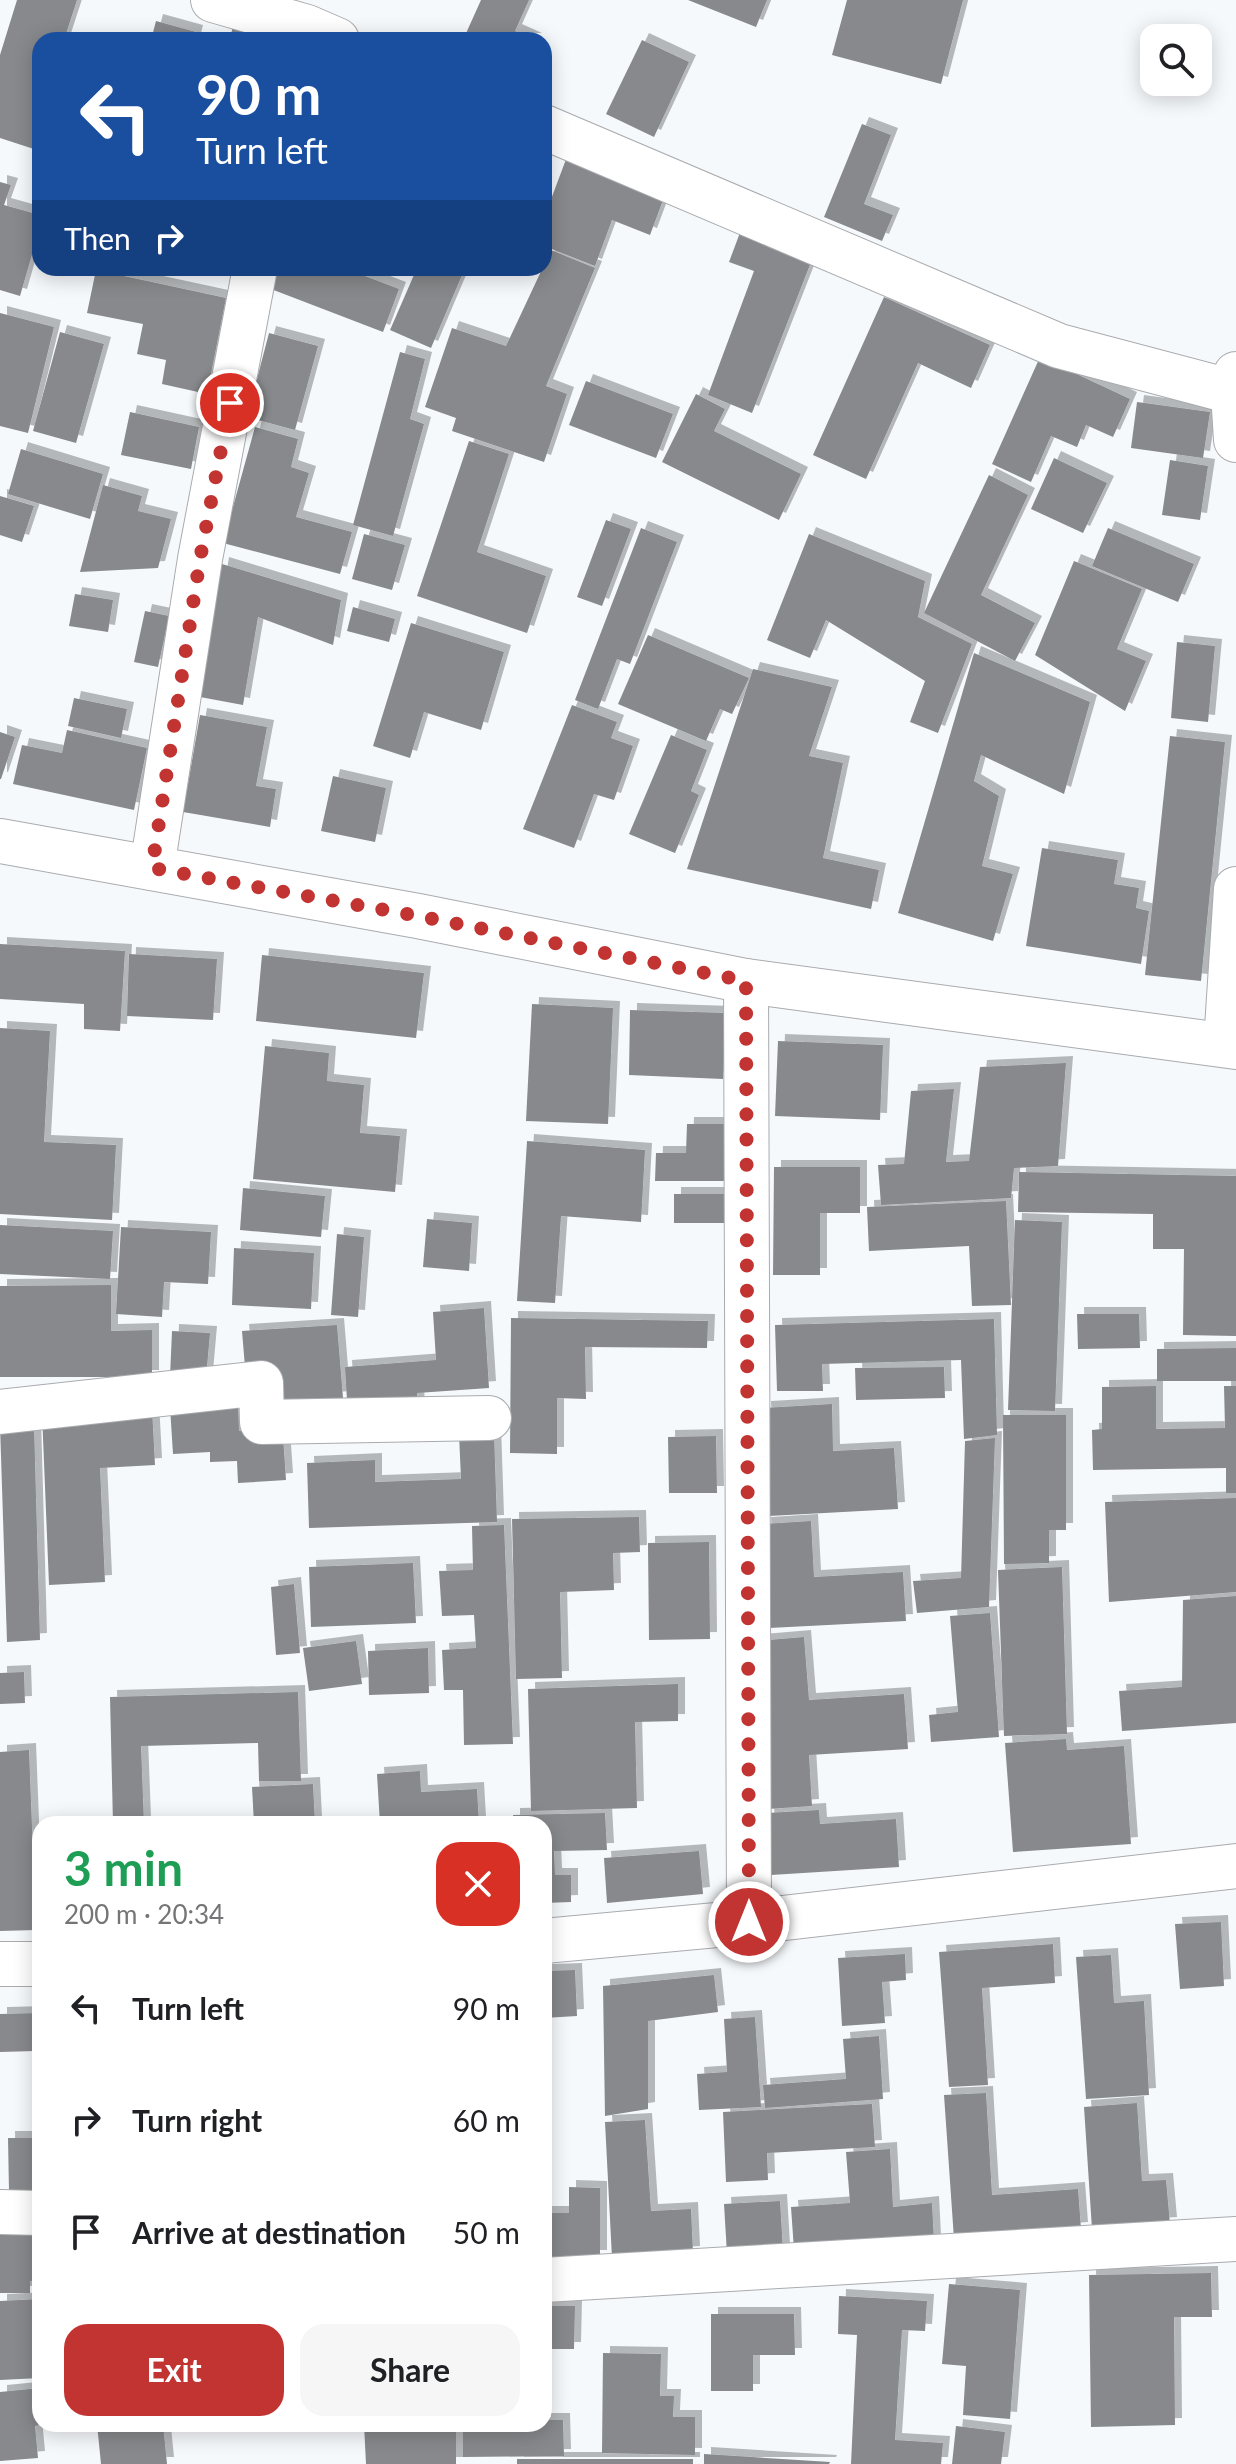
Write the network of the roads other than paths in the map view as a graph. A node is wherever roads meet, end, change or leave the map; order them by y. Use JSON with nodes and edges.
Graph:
{"nodes":[{"id":1,"x":213,"y":0,"type":"edge"},
{"id":2,"x":315,"y":27,"type":"edge"},
{"id":3,"x":552,"y":130,"type":"edge"},
{"id":4,"x":253,"y":276,"type":"edge"},
{"id":5,"x":1235,"y":383,"type":"edge"},
{"id":6,"x":1236,"y":440,"type":"edge"},
{"id":7,"x":0,"y":841,"type":"edge"},
{"id":8,"x":152,"y":868,"type":"junction"},
{"id":9,"x":1236,"y":889,"type":"edge"},
{"id":10,"x":746,"y":981,"type":"junction"},
{"id":11,"x":1231,"y":1045,"type":"edge"},
{"id":12,"x":0,"y":1412,"type":"edge"},
{"id":13,"x":489,"y":1418,"type":"dead end"},
{"id":14,"x":1236,"y":1866,"type":"edge"},
{"id":15,"x":749,"y":1922,"type":"junction"},
{"id":16,"x":552,"y":1940,"type":"edge"},
{"id":17,"x":0,"y":1964,"type":"edge"},
{"id":18,"x":32,"y":1964,"type":"edge"},
{"id":19,"x":0,"y":2212,"type":"edge"},
{"id":20,"x":32,"y":2213,"type":"edge"},
{"id":21,"x":1236,"y":2239,"type":"edge"},
{"id":22,"x":552,"y":2280,"type":"edge"}],
"edges":[{"from":1,"to":2,"type":"street"},
{"from":3,"to":5,"type":"street"},
{"from":4,"to":8,"type":"street"},
{"from":5,"to":6,"type":"street"},
{"from":7,"to":8,"type":"street"},
{"from":8,"to":10,"type":"street"},
{"from":9,"to":11,"type":"street"},
{"from":10,"to":11,"type":"street"},
{"from":10,"to":15,"type":"street"},
{"from":12,"to":13,"type":"street"},
{"from":14,"to":15,"type":"street"},
{"from":15,"to":16,"type":"street"},
{"from":17,"to":18,"type":"street"},
{"from":19,"to":20,"type":"street"},
{"from":21,"to":22,"type":"street"}]}
